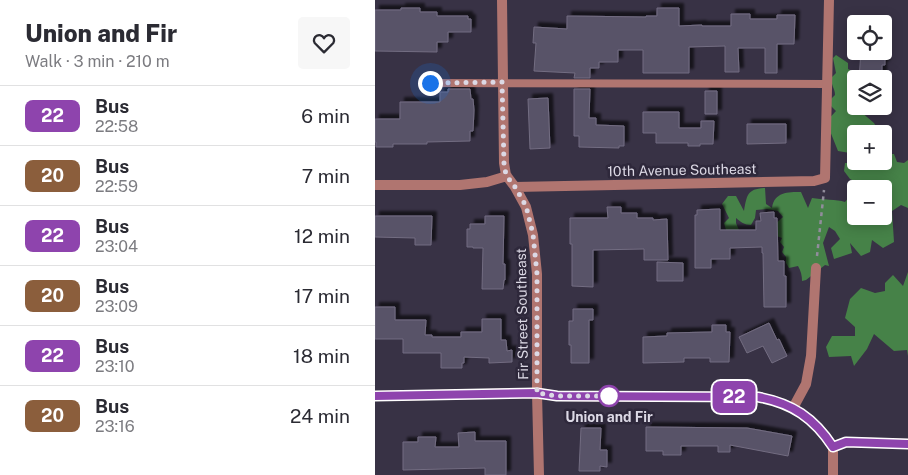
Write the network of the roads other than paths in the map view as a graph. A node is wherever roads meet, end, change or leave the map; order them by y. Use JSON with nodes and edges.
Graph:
{"nodes":[{"id":1,"x":502,"y":0,"type":"edge"},
{"id":2,"x":829,"y":0,"type":"edge"},
{"id":3,"x":502,"y":82,"type":"junction"},
{"id":4,"x":430,"y":83,"type":"dead end"},
{"id":5,"x":827,"y":84,"type":"junction"},
{"id":6,"x":507,"y":176,"type":"junction"},
{"id":7,"x":375,"y":185,"type":"edge"},
{"id":8,"x":515,"y":187,"type":"junction"},
{"id":9,"x":816,"y":268,"type":"road end"},
{"id":10,"x":537,"y":393,"type":"junction"},
{"id":11,"x":375,"y":396,"type":"edge"},
{"id":12,"x":793,"y":408,"type":"junction"},
{"id":13,"x":908,"y":444,"type":"edge"},
{"id":14,"x":833,"y":447,"type":"junction"},
{"id":15,"x":539,"y":475,"type":"edge"},
{"id":16,"x":833,"y":475,"type":"edge"}],
"edges":[{"from":1,"to":3,"type":"street","name":"Fir Street Southeast"},
{"from":2,"to":5,"type":"street"},
{"from":3,"to":4,"type":"lane"},
{"from":3,"to":5,"type":"lane"},
{"from":3,"to":6,"type":"street","name":"Fir Street Southeast"},
{"from":5,"to":8,"type":"street","name":"10th Avenue Southeast"},
{"from":6,"to":7,"type":"street"},
{"from":6,"to":8,"type":"street","name":"Fir Street Southeast"},
{"from":8,"to":10,"type":"street","name":"Fir Street Southeast"},
{"from":9,"to":12,"type":"street"},
{"from":10,"to":11,"type":"street"},
{"from":10,"to":12,"type":"street"},
{"from":10,"to":15,"type":"street","name":"Fir Street Southeast"},
{"from":12,"to":14,"type":"street"},
{"from":13,"to":14,"type":"street"},
{"from":14,"to":16,"type":"street"}]}
